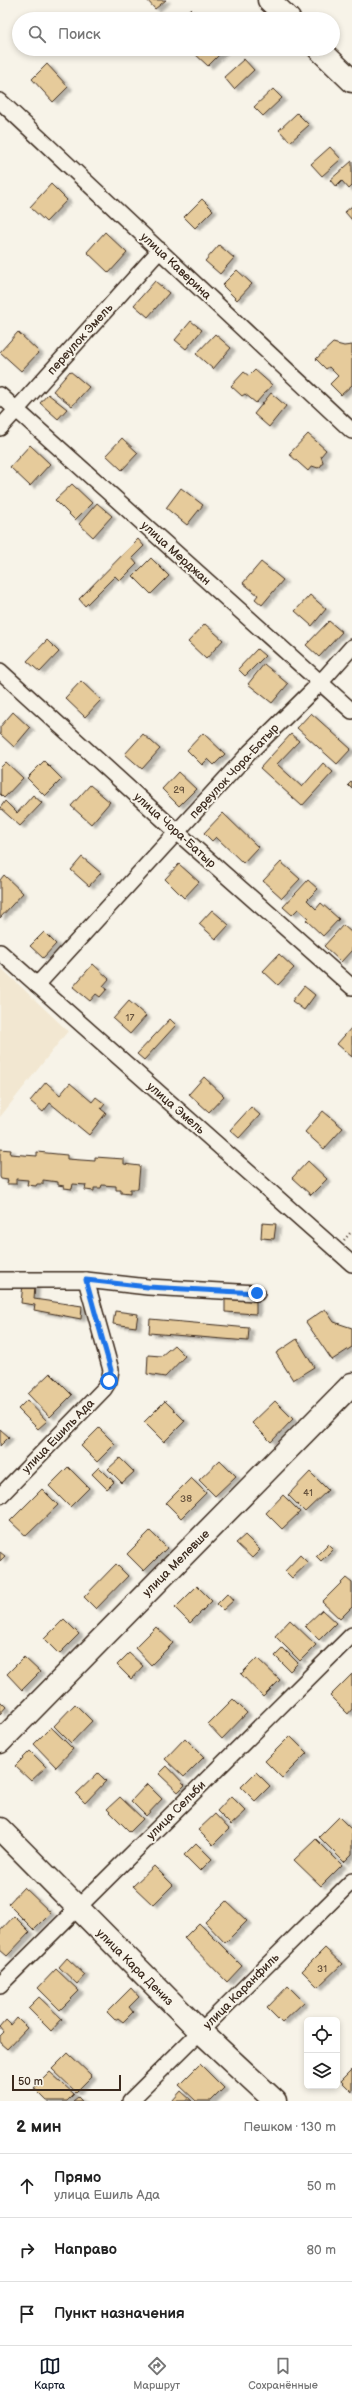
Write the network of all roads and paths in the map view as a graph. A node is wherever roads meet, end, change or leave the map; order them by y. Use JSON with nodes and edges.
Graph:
{"nodes":[{"id":1,"x":269,"y":0,"type":"edge"},
{"id":2,"x":281,"y":12,"type":"edge"},
{"id":3,"x":326,"y":56,"type":"edge"},
{"id":4,"x":352,"y":81,"type":"edge"},
{"id":5,"x":0,"y":101,"type":"edge"},
{"id":6,"x":160,"y":250,"type":"junction"},
{"id":7,"x":0,"y":395,"type":"edge"},
{"id":8,"x":17,"y":410,"type":"junction"},
{"id":9,"x":0,"y":428,"type":"edge"},
{"id":10,"x":352,"y":431,"type":"edge"},
{"id":11,"x":352,"y":647,"type":"edge"},
{"id":12,"x":0,"y":671,"type":"edge"},
{"id":13,"x":320,"y":683,"type":"junction"},
{"id":14,"x":352,"y":711,"type":"edge"},
{"id":15,"x":178,"y":833,"type":"junction"},
{"id":16,"x":0,"y":952,"type":"edge"},
{"id":17,"x":37,"y":985,"type":"junction"},
{"id":18,"x":352,"y":987,"type":"edge"},
{"id":19,"x":352,"y":1264,"type":"edge"},
{"id":20,"x":0,"y":1280,"type":"edge"},
{"id":21,"x":86,"y":1280,"type":"junction"},
{"id":22,"x":257,"y":1293,"type":"dead end"},
{"id":23,"x":352,"y":1384,"type":"edge"},
{"id":24,"x":0,"y":1496,"type":"edge"},
{"id":25,"x":352,"y":1635,"type":"edge"},
{"id":26,"x":0,"y":1742,"type":"edge"},
{"id":27,"x":0,"y":1829,"type":"edge"},
{"id":28,"x":352,"y":1881,"type":"edge"},
{"id":29,"x":77,"y":1909,"type":"junction"},
{"id":30,"x":0,"y":1985,"type":"edge"},
{"id":31,"x":200,"y":2031,"type":"junction"},
{"id":32,"x":130,"y":2101,"type":"edge"},
{"id":33,"x":275,"y":2101,"type":"edge"}],
"edges":[{"from":1,"to":2,"type":"street"},
{"from":3,"to":4,"type":"street"},
{"from":5,"to":6,"type":"street","name":"улица Каверина"},
{"from":6,"to":8,"type":"street","name":"переулок Эмель"},
{"from":6,"to":10,"type":"street","name":"улица Каверина"},
{"from":7,"to":8,"type":"street","name":"улица Мерджан"},
{"from":8,"to":9,"type":"street","name":"переулок Эмель"},
{"from":8,"to":13,"type":"street","name":"улица Мерджан"},
{"from":11,"to":13,"type":"street","name":"переулок Чора-Батыр"},
{"from":12,"to":15,"type":"street","name":"улица Чора-Батыр"},
{"from":13,"to":14,"type":"street","name":"улица Мерджан"},
{"from":13,"to":15,"type":"street","name":"переулок Чора-Батыр"},
{"from":15,"to":17,"type":"street","name":"переулок Чора-Батыр"},
{"from":15,"to":18,"type":"street","name":"улица Чора-Батыр"},
{"from":16,"to":17,"type":"street","name":"улица Эмель"},
{"from":17,"to":19,"type":"street","name":"улица Эмель"},
{"from":20,"to":21,"type":"street"},
{"from":21,"to":22,"type":"street"},
{"from":21,"to":24,"type":"street","name":"улица Ешиль Ада"},
{"from":23,"to":26,"type":"street","name":"улица Мелевше"},
{"from":25,"to":29,"type":"street","name":"улица Сельби"},
{"from":27,"to":29,"type":"street","name":"улица Кара Дениз"},
{"from":28,"to":31,"type":"street","name":"улица Каранфиль"},
{"from":29,"to":30,"type":"street","name":"улица Сельби"},
{"from":29,"to":31,"type":"street","name":"улица Кара Дениз"},
{"from":31,"to":32,"type":"street","name":"улица Каранфиль"},
{"from":31,"to":33,"type":"street","name":"улица Кара Дениз"}]}
